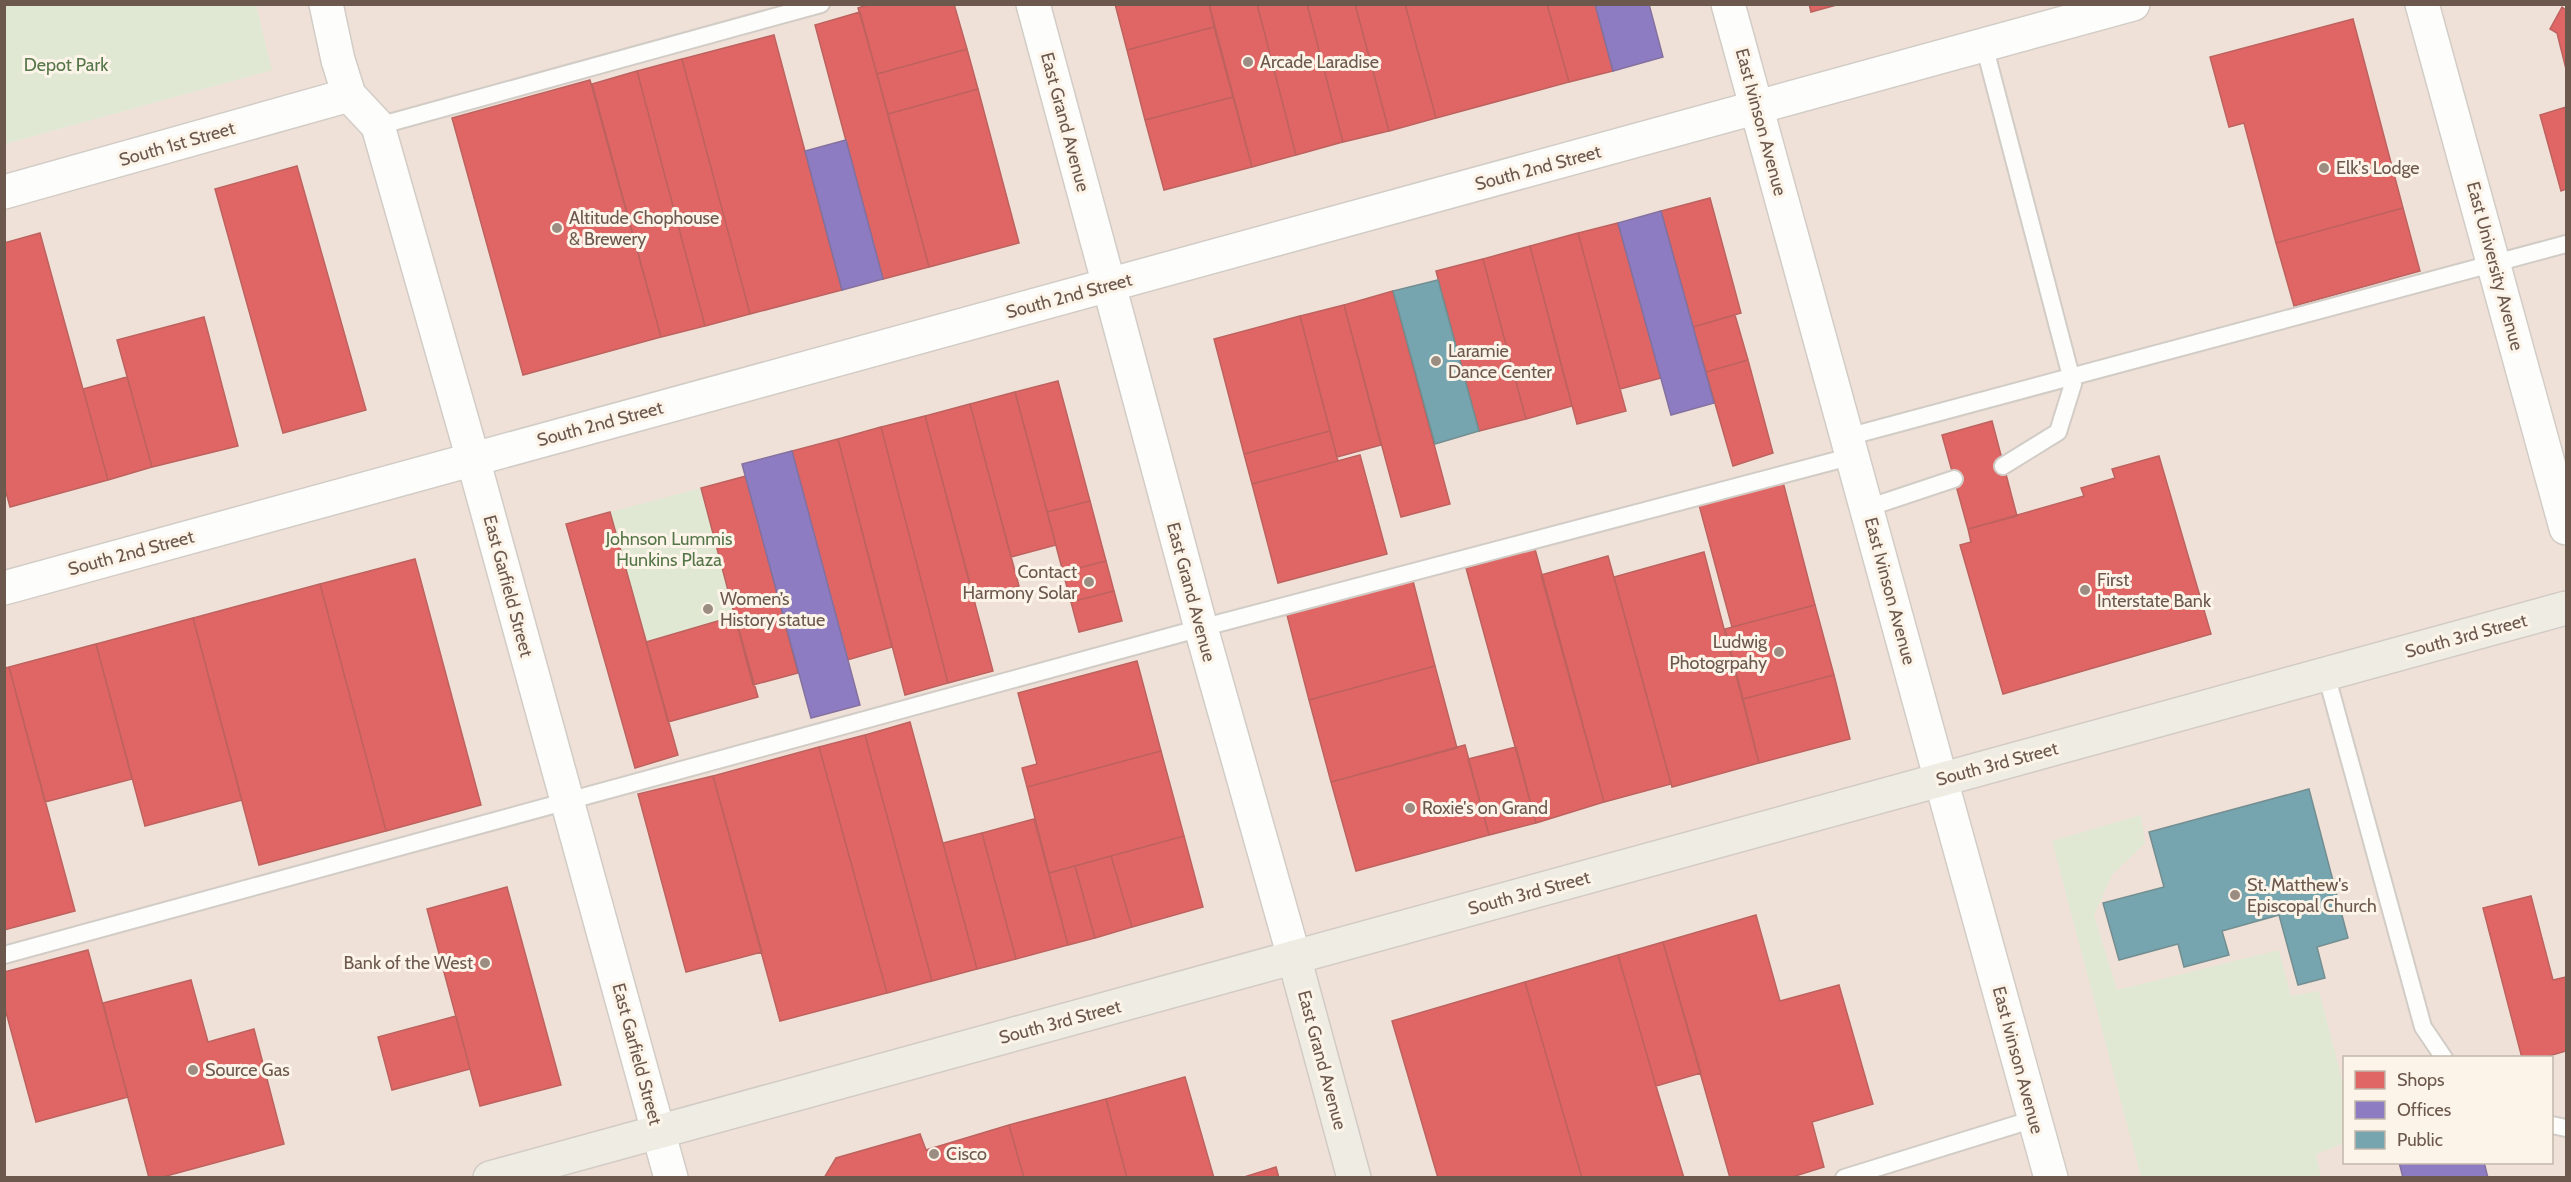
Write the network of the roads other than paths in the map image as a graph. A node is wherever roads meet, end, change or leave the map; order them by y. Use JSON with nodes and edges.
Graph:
{"nodes":[{"id":1,"x":326,"y":4,"type":"edge"},
{"id":2,"x":821,"y":4,"type":"edge"},
{"id":3,"x":1034,"y":4,"type":"edge"},
{"id":4,"x":1728,"y":4,"type":"edge"},
{"id":5,"x":2133,"y":4,"type":"edge"},
{"id":6,"x":2422,"y":4,"type":"edge"},
{"id":7,"x":1984,"y":45,"type":"junction"},
{"id":8,"x":349,"y":95,"type":"junction"},
{"id":9,"x":1757,"y":108,"type":"junction"},
{"id":10,"x":378,"y":126,"type":"junction"},
{"id":11,"x":4,"y":192,"type":"edge"},
{"id":12,"x":2566,"y":244,"type":"edge"},
{"id":13,"x":2494,"y":263,"type":"junction"},
{"id":14,"x":1108,"y":285,"type":"junction"},
{"id":15,"x":2071,"y":377,"type":"junction"},
{"id":16,"x":1850,"y":446,"type":"junction"},
{"id":17,"x":473,"y":459,"type":"junction"},
{"id":18,"x":2003,"y":465,"type":"dead end"},
{"id":19,"x":1954,"y":479,"type":"dead end"},
{"id":20,"x":1867,"y":508,"type":"junction"},
{"id":21,"x":2566,"y":528,"type":"edge"},
{"id":22,"x":4,"y":588,"type":"edge"},
{"id":23,"x":2566,"y":609,"type":"edge"},
{"id":24,"x":1201,"y":628,"type":"junction"},
{"id":25,"x":2326,"y":674,"type":"junction"},
{"id":26,"x":1941,"y":780,"type":"junction"},
{"id":27,"x":568,"y":801,"type":"junction"},
{"id":28,"x":4,"y":955,"type":"edge"},
{"id":29,"x":1294,"y":957,"type":"junction"},
{"id":30,"x":2443,"y":1056,"type":"edge"},
{"id":31,"x":2034,"y":1119,"type":"junction"},
{"id":32,"x":659,"y":1131,"type":"junction"},
{"id":33,"x":490,"y":1178,"type":"edge"},
{"id":34,"x":671,"y":1178,"type":"edge"},
{"id":35,"x":1354,"y":1178,"type":"edge"},
{"id":36,"x":1844,"y":1178,"type":"edge"},
{"id":37,"x":2051,"y":1178,"type":"edge"}],
"edges":[{"from":1,"to":8,"type":"street","name":"East Garfield Street"},
{"from":2,"to":10,"type":"lane"},
{"from":3,"to":14,"type":"street","name":"East Grand Avenue"},
{"from":4,"to":9,"type":"street","name":"East Ivinson Avenue"},
{"from":5,"to":7,"type":"street","name":"South 2nd Street"},
{"from":6,"to":13,"type":"street","name":"East University Avenue"},
{"from":7,"to":9,"type":"street","name":"South 2nd Street"},
{"from":7,"to":15,"type":"lane"},
{"from":8,"to":10,"type":"street","name":"East Garfield Street"},
{"from":8,"to":11,"type":"street","name":"South 1st Street"},
{"from":9,"to":14,"type":"street","name":"South 2nd Street"},
{"from":9,"to":16,"type":"street","name":"East Ivinson Avenue"},
{"from":10,"to":17,"type":"street","name":"East Garfield Street"},
{"from":12,"to":13,"type":"lane"},
{"from":13,"to":15,"type":"lane"},
{"from":13,"to":21,"type":"street","name":"East University Avenue"},
{"from":14,"to":17,"type":"street","name":"South 2nd Street"},
{"from":14,"to":24,"type":"street","name":"East Grand Avenue"},
{"from":15,"to":16,"type":"lane"},
{"from":15,"to":18,"type":"lane"},
{"from":16,"to":20,"type":"street","name":"East Ivinson Avenue"},
{"from":16,"to":24,"type":"lane"},
{"from":17,"to":22,"type":"street","name":"South 2nd Street"},
{"from":17,"to":27,"type":"street","name":"East Garfield Street"},
{"from":19,"to":20,"type":"lane"},
{"from":20,"to":26,"type":"street","name":"East Ivinson Avenue"},
{"from":23,"to":25,"type":"main road","name":"South 3rd Street"},
{"from":24,"to":27,"type":"lane"},
{"from":24,"to":29,"type":"street","name":"East Grand Avenue"},
{"from":25,"to":26,"type":"main road","name":"South 3rd Street"},
{"from":25,"to":30,"type":"lane"},
{"from":26,"to":29,"type":"main road","name":"South 3rd Street"},
{"from":26,"to":31,"type":"street","name":"East Ivinson Avenue"},
{"from":27,"to":28,"type":"lane"},
{"from":27,"to":32,"type":"street","name":"East Garfield Street"},
{"from":29,"to":32,"type":"main road","name":"South 3rd Street"},
{"from":29,"to":35,"type":"main road","name":"East Grand Avenue"},
{"from":31,"to":36,"type":"lane"},
{"from":31,"to":37,"type":"street","name":"East Ivinson Avenue"},
{"from":32,"to":33,"type":"main road","name":"South 3rd Street"},
{"from":32,"to":34,"type":"street","name":"East Garfield Street"}]}
